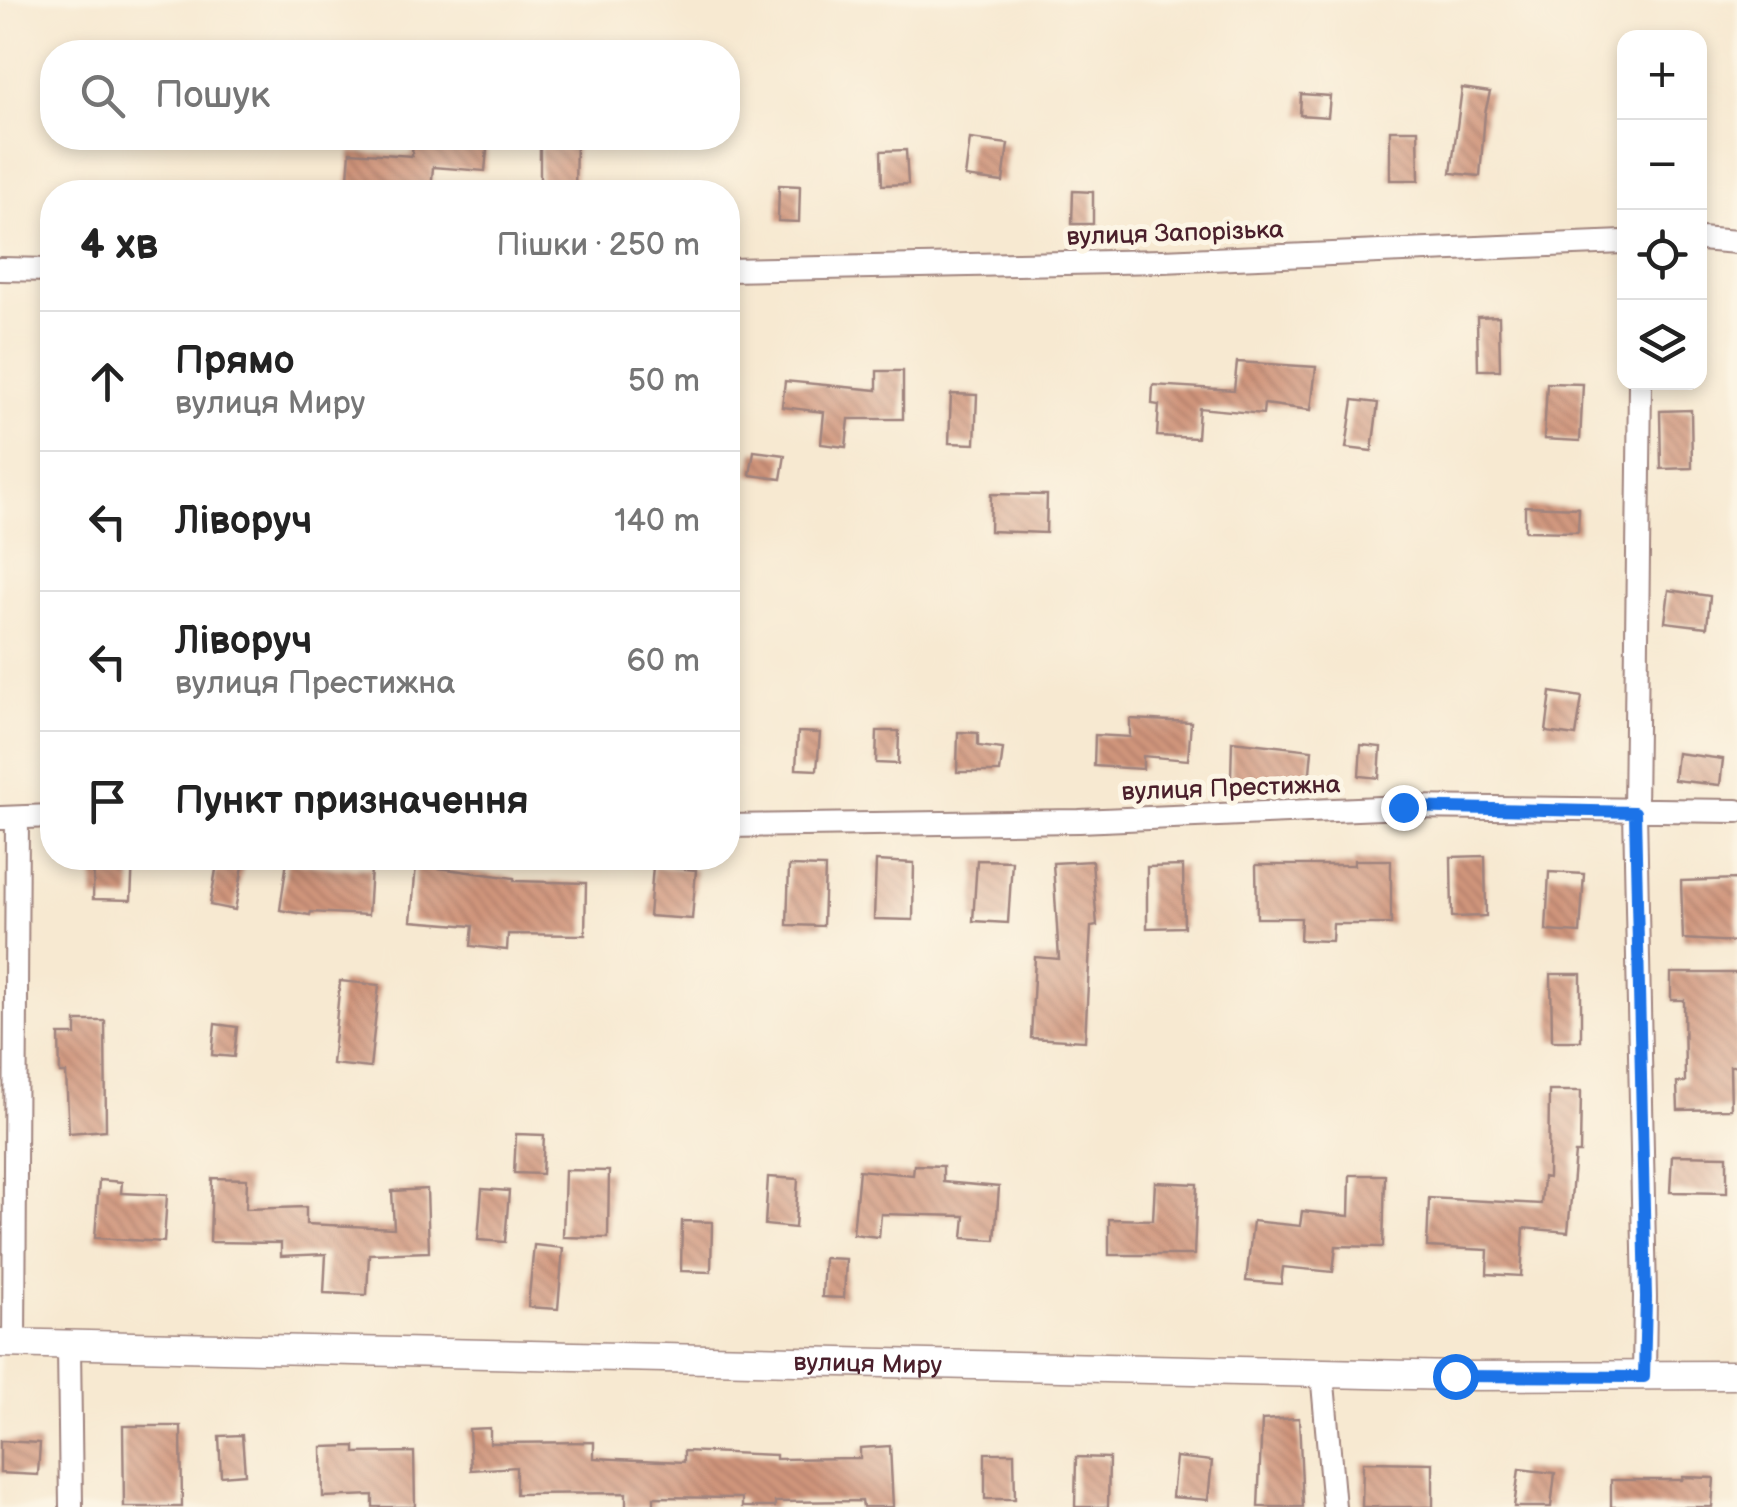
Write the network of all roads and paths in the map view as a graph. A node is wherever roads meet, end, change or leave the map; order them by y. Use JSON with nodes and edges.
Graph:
{"nodes":[{"id":1,"x":1707,"y":239,"type":"edge"},
{"id":2,"x":1617,"y":242,"type":"edge"},
{"id":3,"x":1737,"y":242,"type":"edge"},
{"id":4,"x":0,"y":269,"type":"edge"},
{"id":5,"x":40,"y":270,"type":"edge"},
{"id":6,"x":740,"y":270,"type":"edge"},
{"id":7,"x":1640,"y":390,"type":"edge"},
{"id":8,"x":1737,"y":811,"type":"edge"},
{"id":9,"x":1635,"y":812,"type":"junction"},
{"id":10,"x":40,"y":817,"type":"edge"},
{"id":11,"x":8,"y":818,"type":"edge"},
{"id":12,"x":740,"y":826,"type":"edge"},
{"id":13,"x":7,"y":1344,"type":"edge"},
{"id":14,"x":69,"y":1346,"type":"junction"},
{"id":15,"x":1322,"y":1372,"type":"junction"},
{"id":16,"x":1737,"y":1375,"type":"edge"},
{"id":17,"x":1644,"y":1377,"type":"junction"},
{"id":18,"x":71,"y":1507,"type":"edge"},
{"id":19,"x":1334,"y":1507,"type":"edge"}],
"edges":[{"from":1,"to":3,"type":"street"},
{"from":2,"to":6,"type":"street","name":"вулиця Запорізька"},
{"from":4,"to":5,"type":"street"},
{"from":7,"to":9,"type":"street"},
{"from":8,"to":9,"type":"street","name":"вулиця Престижна"},
{"from":9,"to":12,"type":"street","name":"вулиця Престижна"},
{"from":9,"to":17,"type":"street"},
{"from":10,"to":11,"type":"street"},
{"from":11,"to":13,"type":"street"},
{"from":13,"to":14,"type":"street","name":"вулиця Миру"},
{"from":14,"to":15,"type":"street","name":"вулиця Миру"},
{"from":14,"to":18,"type":"street"},
{"from":15,"to":17,"type":"street","name":"вулиця Миру"},
{"from":15,"to":19,"type":"street"},
{"from":16,"to":17,"type":"street","name":"вулиця Миру"}]}
